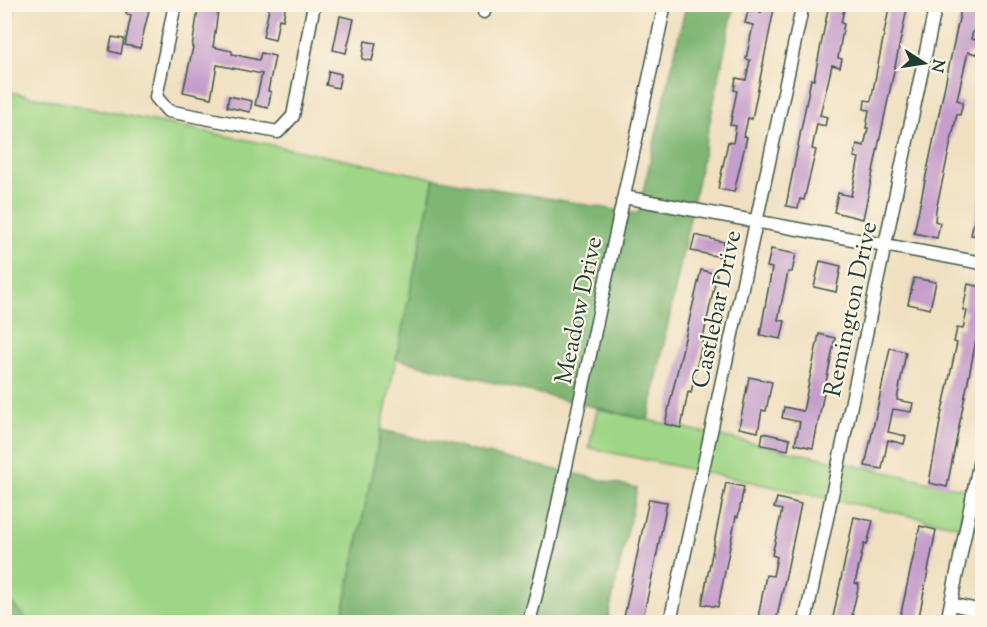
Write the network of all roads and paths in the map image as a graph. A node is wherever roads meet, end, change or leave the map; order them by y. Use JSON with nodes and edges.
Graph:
{"nodes":[{"id":1,"x":175,"y":4,"type":"edge"},
{"id":2,"x":314,"y":4,"type":"edge"},
{"id":3,"x":665,"y":4,"type":"edge"},
{"id":4,"x":802,"y":4,"type":"edge"},
{"id":5,"x":936,"y":4,"type":"edge"},
{"id":6,"x":624,"y":197,"type":"junction"},
{"id":7,"x":757,"y":221,"type":"junction"},
{"id":8,"x":885,"y":245,"type":"junction"},
{"id":9,"x":982,"y":263,"type":"edge"},
{"id":10,"x":982,"y":450,"type":"edge"},
{"id":11,"x":951,"y":604,"type":"junction"},
{"id":12,"x":982,"y":611,"type":"edge"},
{"id":13,"x":529,"y":622,"type":"edge"},
{"id":14,"x":670,"y":622,"type":"edge"},
{"id":15,"x":805,"y":622,"type":"edge"},
{"id":16,"x":947,"y":622,"type":"edge"}],
"edges":[{"from":1,"to":2,"type":"street"},
{"from":3,"to":6,"type":"street","name":"Meadow Drive"},
{"from":4,"to":7,"type":"street","name":"Castlebar Drive"},
{"from":5,"to":8,"type":"street","name":"Remington Drive"},
{"from":6,"to":7,"type":"street"},
{"from":6,"to":13,"type":"street","name":"Meadow Drive"},
{"from":7,"to":8,"type":"street"},
{"from":7,"to":14,"type":"street","name":"Castlebar Drive"},
{"from":8,"to":9,"type":"street"},
{"from":8,"to":15,"type":"street","name":"Remington Drive"},
{"from":10,"to":11,"type":"street"},
{"from":11,"to":12,"type":"street"},
{"from":11,"to":16,"type":"street"}]}
